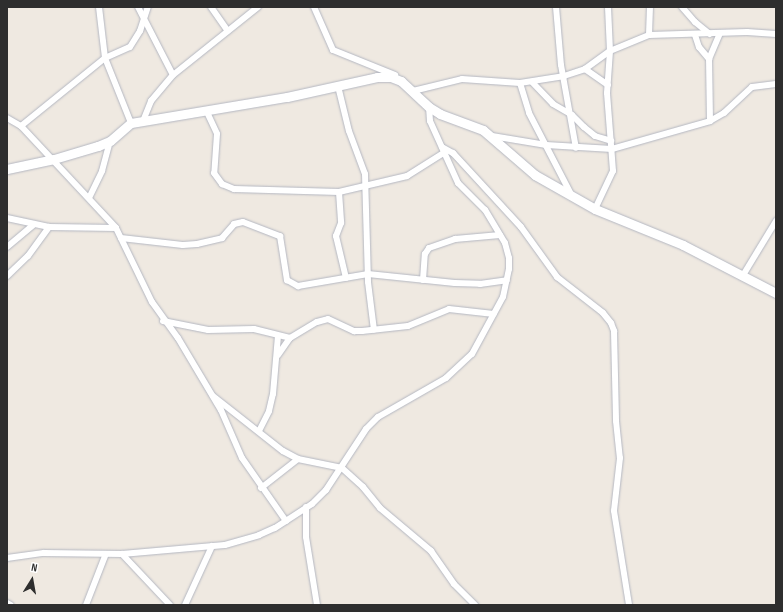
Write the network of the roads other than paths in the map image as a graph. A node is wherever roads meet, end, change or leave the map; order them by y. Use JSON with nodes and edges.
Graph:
{"nodes":[{"id":1,"x":99,"y":7,"type":"edge"},
{"id":2,"x":138,"y":7,"type":"edge"},
{"id":3,"x":148,"y":7,"type":"edge"},
{"id":4,"x":211,"y":7,"type":"edge"},
{"id":5,"x":248,"y":7,"type":"edge"},
{"id":6,"x":258,"y":7,"type":"edge"},
{"id":7,"x":314,"y":7,"type":"edge"},
{"id":8,"x":556,"y":7,"type":"edge"},
{"id":9,"x":608,"y":7,"type":"edge"},
{"id":10,"x":650,"y":7,"type":"edge"},
{"id":11,"x":682,"y":7,"type":"edge"},
{"id":12,"x":249,"y":14,"type":"junction"},
{"id":13,"x":144,"y":17,"type":"junction"},
{"id":14,"x":228,"y":31,"type":"junction"},
{"id":15,"x":720,"y":33,"type":"junction"},
{"id":16,"x":710,"y":34,"type":"junction"},
{"id":17,"x":776,"y":34,"type":"edge"},
{"id":18,"x":695,"y":35,"type":"junction"},
{"id":19,"x":649,"y":36,"type":"junction"},
{"id":20,"x":610,"y":51,"type":"junction"},
{"id":21,"x":105,"y":58,"type":"junction"},
{"id":22,"x":709,"y":59,"type":"junction"},
{"id":23,"x":584,"y":69,"type":"junction"},
{"id":24,"x":173,"y":75,"type":"junction"},
{"id":25,"x":564,"y":76,"type":"junction"},
{"id":26,"x":401,"y":81,"type":"junction"},
{"id":27,"x":532,"y":82,"type":"junction"},
{"id":28,"x":520,"y":84,"type":"junction"},
{"id":29,"x":776,"y":84,"type":"edge"},
{"id":30,"x":608,"y":85,"type":"junction"},
{"id":31,"x":338,"y":86,"type":"junction"},
{"id":32,"x":413,"y":91,"type":"junction"},
{"id":33,"x":429,"y":107,"type":"junction"},
{"id":34,"x":206,"y":110,"type":"junction"},
{"id":35,"x":572,"y":115,"type":"junction"},
{"id":36,"x":7,"y":118,"type":"edge"},
{"id":37,"x":143,"y":121,"type":"junction"},
{"id":38,"x":710,"y":121,"type":"junction"},
{"id":39,"x":131,"y":123,"type":"junction"},
{"id":40,"x":21,"y":126,"type":"junction"},
{"id":41,"x":492,"y":136,"type":"junction"},
{"id":42,"x":110,"y":141,"type":"junction"},
{"id":43,"x":611,"y":141,"type":"junction"},
{"id":44,"x":546,"y":145,"type":"junction"},
{"id":45,"x":576,"y":148,"type":"junction"},
{"id":46,"x":443,"y":149,"type":"junction"},
{"id":47,"x":612,"y":149,"type":"junction"},
{"id":48,"x":54,"y":160,"type":"junction"},
{"id":49,"x":7,"y":169,"type":"edge"},
{"id":50,"x":366,"y":186,"type":"junction"},
{"id":51,"x":339,"y":192,"type":"junction"},
{"id":52,"x":571,"y":194,"type":"junction"},
{"id":53,"x":90,"y":198,"type":"junction"},
{"id":54,"x":595,"y":209,"type":"junction"},
{"id":55,"x":7,"y":218,"type":"edge"},
{"id":56,"x":776,"y":221,"type":"edge"},
{"id":57,"x":33,"y":226,"type":"junction"},
{"id":58,"x":49,"y":227,"type":"junction"},
{"id":59,"x":116,"y":228,"type":"junction"},
{"id":60,"x":500,"y":235,"type":"junction"},
{"id":61,"x":120,"y":238,"type":"junction"},
{"id":62,"x":7,"y":247,"type":"edge"},
{"id":63,"x":368,"y":274,"type":"junction"},
{"id":64,"x":7,"y":276,"type":"edge"},
{"id":65,"x":742,"y":276,"type":"junction"},
{"id":66,"x":346,"y":278,"type":"junction"},
{"id":67,"x":423,"y":280,"type":"junction"},
{"id":68,"x":507,"y":280,"type":"junction"},
{"id":69,"x":776,"y":292,"type":"edge"},
{"id":70,"x":494,"y":314,"type":"junction"},
{"id":71,"x":163,"y":321,"type":"junction"},
{"id":72,"x":374,"y":330,"type":"junction"},
{"id":73,"x":278,"y":336,"type":"junction"},
{"id":74,"x":290,"y":338,"type":"junction"},
{"id":75,"x":278,"y":355,"type":"junction"},
{"id":76,"x":212,"y":396,"type":"junction"},
{"id":77,"x":259,"y":431,"type":"junction"},
{"id":78,"x":298,"y":459,"type":"junction"},
{"id":79,"x":342,"y":468,"type":"junction"},
{"id":80,"x":261,"y":488,"type":"junction"},
{"id":81,"x":306,"y":507,"type":"junction"},
{"id":82,"x":286,"y":521,"type":"junction"},
{"id":83,"x":212,"y":546,"type":"junction"},
{"id":84,"x":122,"y":554,"type":"junction"},
{"id":85,"x":105,"y":556,"type":"junction"},
{"id":86,"x":7,"y":558,"type":"edge"},
{"id":87,"x":7,"y":603,"type":"edge"},
{"id":88,"x":11,"y":605,"type":"edge"},
{"id":89,"x":86,"y":605,"type":"edge"},
{"id":90,"x":170,"y":605,"type":"edge"},
{"id":91,"x":185,"y":605,"type":"edge"},
{"id":92,"x":317,"y":605,"type":"edge"},
{"id":93,"x":474,"y":605,"type":"edge"},
{"id":94,"x":629,"y":605,"type":"edge"}],
"edges":[{"from":1,"to":21,"type":"street"},
{"from":2,"to":13,"type":"street"},
{"from":3,"to":13,"type":"street"},
{"from":4,"to":14,"type":"street"},
{"from":5,"to":12,"type":"street"},
{"from":6,"to":12,"type":"street"},
{"from":7,"to":26,"type":"street"},
{"from":8,"to":25,"type":"street"},
{"from":9,"to":20,"type":"street"},
{"from":10,"to":19,"type":"street"},
{"from":11,"to":16,"type":"street"},
{"from":12,"to":14,"type":"street"},
{"from":13,"to":21,"type":"street"},
{"from":13,"to":24,"type":"street"},
{"from":14,"to":24,"type":"street"},
{"from":15,"to":16,"type":"street"},
{"from":15,"to":17,"type":"street"},
{"from":15,"to":22,"type":"street"},
{"from":16,"to":18,"type":"street"},
{"from":18,"to":19,"type":"street"},
{"from":18,"to":22,"type":"street"},
{"from":19,"to":20,"type":"street"},
{"from":20,"to":23,"type":"street"},
{"from":20,"to":30,"type":"street"},
{"from":21,"to":39,"type":"street"},
{"from":21,"to":40,"type":"street"},
{"from":22,"to":38,"type":"street"},
{"from":23,"to":25,"type":"street"},
{"from":23,"to":30,"type":"street"},
{"from":24,"to":37,"type":"street"},
{"from":25,"to":27,"type":"street"},
{"from":25,"to":35,"type":"street"},
{"from":26,"to":31,"type":"street"},
{"from":26,"to":32,"type":"street"},
{"from":27,"to":28,"type":"street"},
{"from":27,"to":35,"type":"street"},
{"from":28,"to":32,"type":"street"},
{"from":28,"to":44,"type":"street"},
{"from":29,"to":38,"type":"street"},
{"from":30,"to":43,"type":"street"},
{"from":31,"to":34,"type":"street"},
{"from":31,"to":50,"type":"street"},
{"from":32,"to":33,"type":"street"},
{"from":33,"to":41,"type":"street"},
{"from":33,"to":46,"type":"street"},
{"from":34,"to":37,"type":"street"},
{"from":34,"to":51,"type":"street"},
{"from":35,"to":43,"type":"street"},
{"from":35,"to":45,"type":"street"},
{"from":36,"to":40,"type":"street"},
{"from":37,"to":39,"type":"street"},
{"from":38,"to":47,"type":"street"},
{"from":39,"to":42,"type":"street"},
{"from":40,"to":48,"type":"street"},
{"from":41,"to":44,"type":"street"},
{"from":41,"to":52,"type":"street"},
{"from":42,"to":48,"type":"street"},
{"from":42,"to":53,"type":"street"},
{"from":43,"to":47,"type":"street"},
{"from":44,"to":45,"type":"street"},
{"from":44,"to":52,"type":"street"},
{"from":45,"to":47,"type":"street"},
{"from":46,"to":50,"type":"street"},
{"from":46,"to":60,"type":"street"},
{"from":46,"to":94,"type":"street"},
{"from":47,"to":54,"type":"street"},
{"from":48,"to":49,"type":"street"},
{"from":48,"to":53,"type":"street"},
{"from":50,"to":51,"type":"street"},
{"from":50,"to":63,"type":"street"},
{"from":51,"to":66,"type":"street"},
{"from":52,"to":54,"type":"street"},
{"from":53,"to":59,"type":"street"},
{"from":54,"to":65,"type":"street"},
{"from":55,"to":57,"type":"street"},
{"from":56,"to":65,"type":"street"},
{"from":57,"to":58,"type":"street"},
{"from":57,"to":62,"type":"street"},
{"from":58,"to":59,"type":"street"},
{"from":58,"to":64,"type":"street"},
{"from":59,"to":61,"type":"street"},
{"from":60,"to":67,"type":"street"},
{"from":60,"to":68,"type":"street"},
{"from":61,"to":66,"type":"street"},
{"from":61,"to":71,"type":"street"},
{"from":63,"to":66,"type":"street"},
{"from":63,"to":67,"type":"street"},
{"from":63,"to":72,"type":"street"},
{"from":65,"to":69,"type":"street"},
{"from":67,"to":68,"type":"street"},
{"from":68,"to":70,"type":"street"},
{"from":70,"to":72,"type":"street"},
{"from":70,"to":79,"type":"street"},
{"from":71,"to":73,"type":"street"},
{"from":71,"to":76,"type":"street"},
{"from":72,"to":74,"type":"street"},
{"from":73,"to":74,"type":"street"},
{"from":73,"to":75,"type":"street"},
{"from":74,"to":75,"type":"street"},
{"from":75,"to":77,"type":"street"},
{"from":76,"to":77,"type":"street"},
{"from":76,"to":80,"type":"street"},
{"from":77,"to":78,"type":"street"},
{"from":78,"to":79,"type":"street"},
{"from":78,"to":80,"type":"street"},
{"from":79,"to":81,"type":"street"},
{"from":79,"to":93,"type":"street"},
{"from":80,"to":82,"type":"street"},
{"from":81,"to":82,"type":"street"},
{"from":81,"to":92,"type":"street"},
{"from":82,"to":83,"type":"street"},
{"from":83,"to":84,"type":"street"},
{"from":83,"to":91,"type":"street"},
{"from":84,"to":85,"type":"street"},
{"from":84,"to":90,"type":"street"},
{"from":85,"to":86,"type":"street"},
{"from":85,"to":89,"type":"street"},
{"from":87,"to":88,"type":"street"}]}
